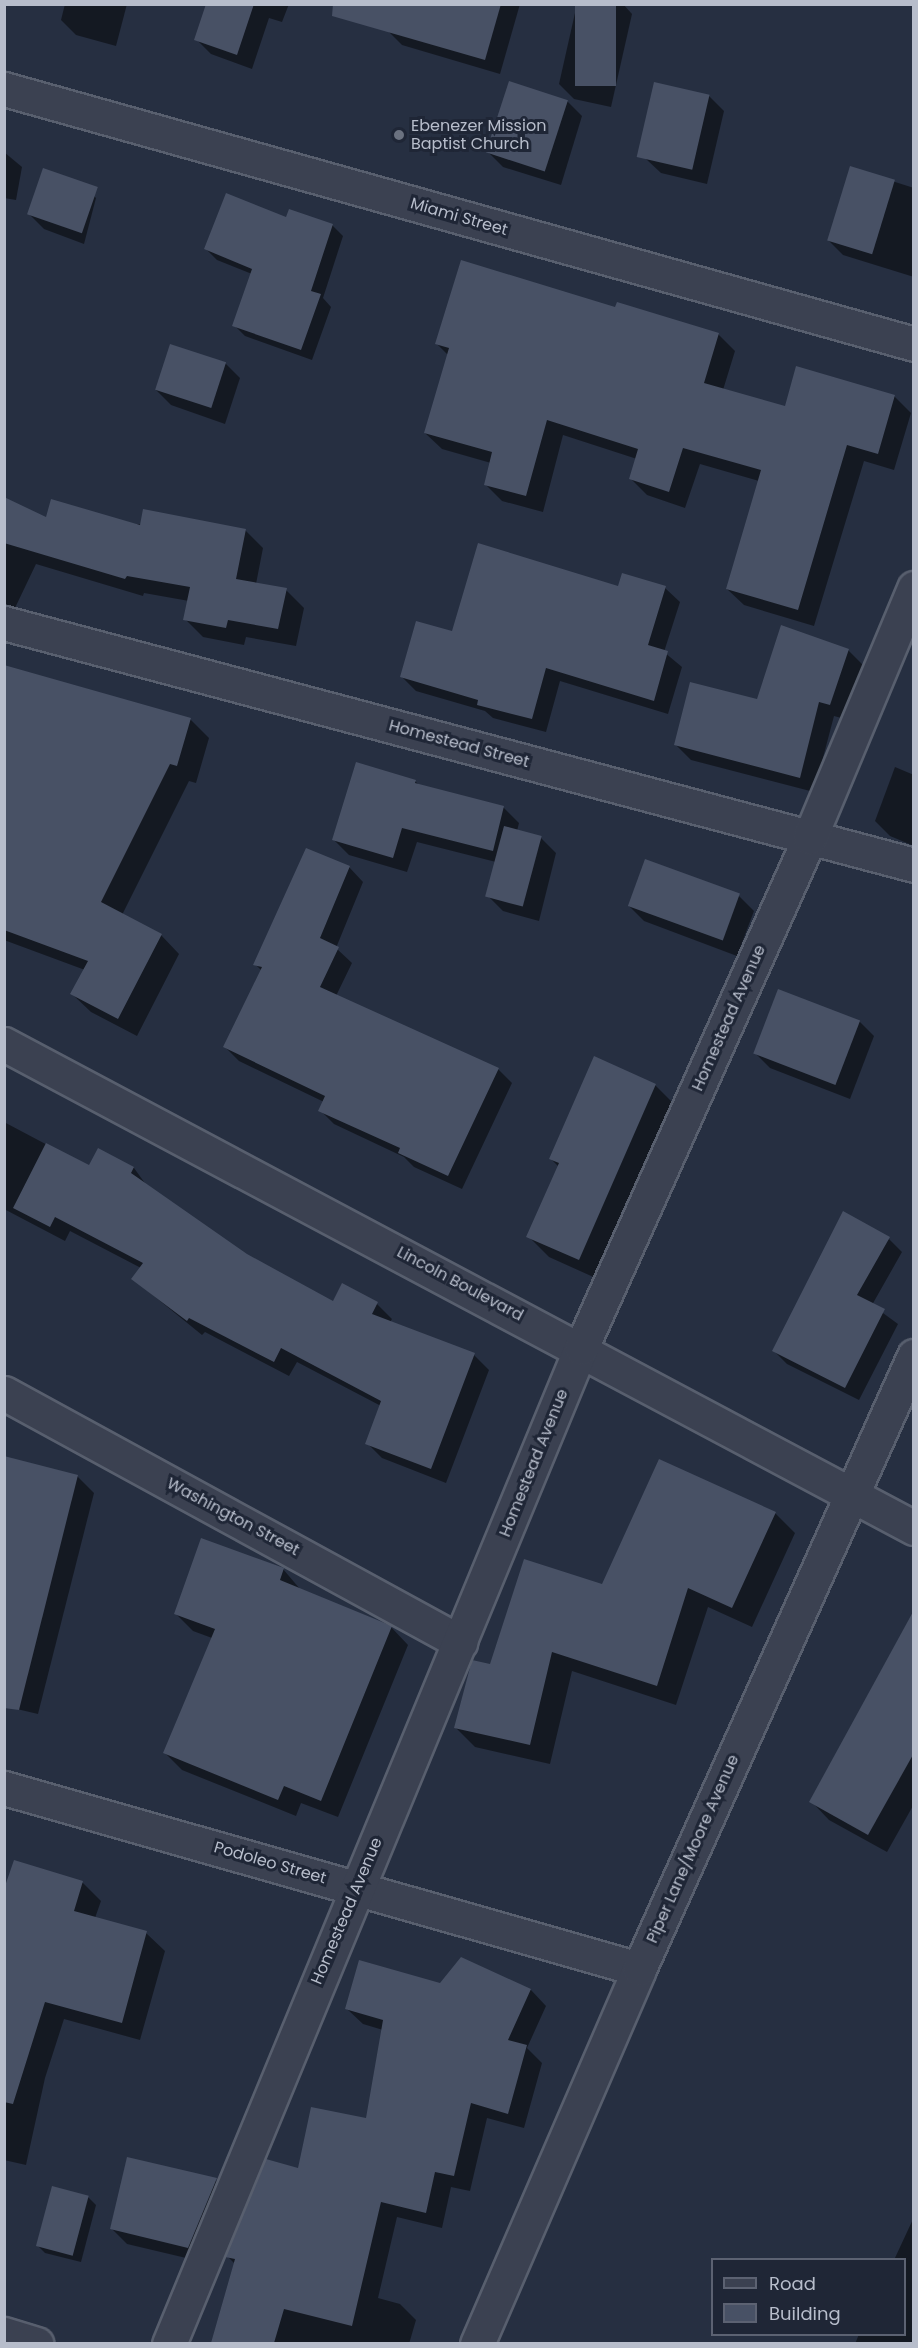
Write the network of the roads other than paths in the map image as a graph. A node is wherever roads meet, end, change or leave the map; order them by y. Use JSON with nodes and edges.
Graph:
{"nodes":[{"id":1,"x":4,"y":89,"type":"edge"},
{"id":2,"x":914,"y":344,"type":"edge"},
{"id":3,"x":914,"y":588,"type":"edge"},
{"id":4,"x":4,"y":623,"type":"edge"},
{"id":5,"x":810,"y":837,"type":"junction"},
{"id":6,"x":914,"y":865,"type":"edge"},
{"id":7,"x":4,"y":1044,"type":"edge"},
{"id":8,"x":581,"y":1348,"type":"junction"},
{"id":9,"x":914,"y":1356,"type":"edge"},
{"id":10,"x":4,"y":1394,"type":"edge"},
{"id":11,"x":852,"y":1497,"type":"junction"},
{"id":12,"x":914,"y":1528,"type":"edge"},
{"id":13,"x":460,"y":1642,"type":"junction"},
{"id":14,"x":4,"y":1788,"type":"edge"},
{"id":15,"x":356,"y":1888,"type":"junction"},
{"id":16,"x":639,"y":1969,"type":"junction"},
{"id":17,"x":4,"y":2334,"type":"edge"},
{"id":18,"x":37,"y":2343,"type":"edge"},
{"id":19,"x":169,"y":2343,"type":"edge"},
{"id":20,"x":477,"y":2343,"type":"edge"}],
"edges":[{"from":1,"to":2,"type":"street","name":"Miami Street"},
{"from":3,"to":5,"type":"street","name":"Homestead Avenue"},
{"from":4,"to":5,"type":"street","name":"Homestead Street"},
{"from":5,"to":6,"type":"street","name":"Homestead Street"},
{"from":5,"to":8,"type":"street","name":"Homestead Avenue"},
{"from":7,"to":8,"type":"street","name":"Lincoln Boulevard"},
{"from":8,"to":11,"type":"street","name":"Lincoln Boulevard"},
{"from":8,"to":13,"type":"street","name":"Homestead Avenue"},
{"from":9,"to":11,"type":"street","name":"Piper Lane/Moore Avenue"},
{"from":10,"to":13,"type":"street","name":"Washington Street"},
{"from":11,"to":12,"type":"street","name":"Lincoln Boulevard"},
{"from":11,"to":16,"type":"street","name":"Piper Lane/Moore Avenue"},
{"from":13,"to":15,"type":"street","name":"Homestead Avenue"},
{"from":14,"to":15,"type":"street","name":"Podoleo Street"},
{"from":15,"to":16,"type":"street","name":"Podoleo Street"},
{"from":15,"to":19,"type":"street","name":"Homestead Avenue"},
{"from":16,"to":20,"type":"street","name":"Piper Lane/Moore Avenue"},
{"from":17,"to":18,"type":"street"}]}
